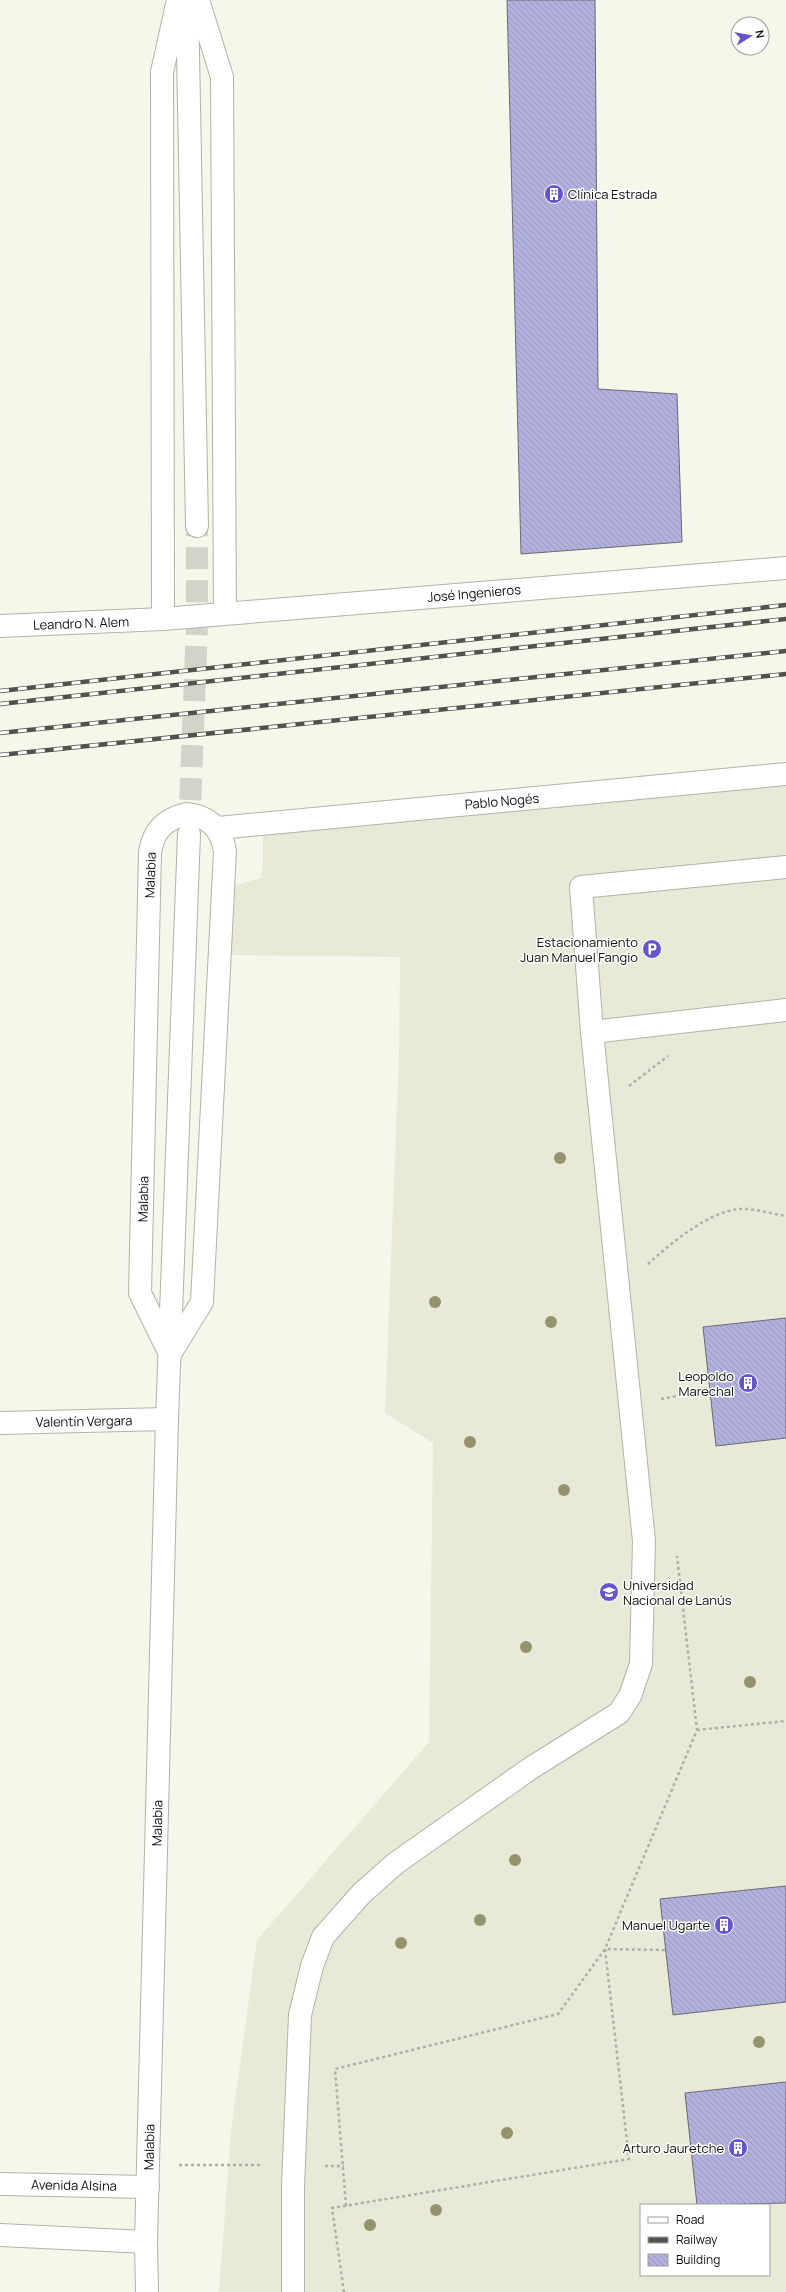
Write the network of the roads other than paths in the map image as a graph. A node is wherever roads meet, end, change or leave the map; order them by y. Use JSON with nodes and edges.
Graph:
{"nodes":[{"id":1,"x":178,"y":0,"type":"edge"},
{"id":2,"x":187,"y":0,"type":"edge"},
{"id":3,"x":198,"y":0,"type":"edge"},
{"id":4,"x":197,"y":526,"type":"tunnel mouth"},
{"id":5,"x":786,"y":568,"type":"edge"},
{"id":6,"x":225,"y":613,"type":"junction"},
{"id":7,"x":163,"y":619,"type":"junction"},
{"id":8,"x":0,"y":626,"type":"edge"},
{"id":9,"x":786,"y":774,"type":"edge"},
{"id":10,"x":218,"y":828,"type":"junction"},
{"id":11,"x":189,"y":834,"type":"tunnel mouth"},
{"id":12,"x":786,"y":867,"type":"edge"},
{"id":13,"x":786,"y":1010,"type":"edge"},
{"id":14,"x":592,"y":1032,"type":"junction"},
{"id":15,"x":170,"y":1354,"type":"junction"},
{"id":16,"x":167,"y":1419,"type":"junction"},
{"id":17,"x":0,"y":1423,"type":"edge"},
{"id":18,"x":0,"y":2184,"type":"edge"},
{"id":19,"x":148,"y":2186,"type":"junction"},
{"id":20,"x":0,"y":2235,"type":"edge"},
{"id":21,"x":146,"y":2242,"type":"junction"},
{"id":22,"x":147,"y":2292,"type":"edge"},
{"id":23,"x":293,"y":2292,"type":"edge"}],
"edges":[{"from":1,"to":7,"type":"street"},
{"from":2,"to":4,"type":"street"},
{"from":3,"to":6,"type":"street"},
{"from":5,"to":6,"type":"street","name":"José Ingenieros"},
{"from":6,"to":7,"type":"street","name":"José Ingenieros"},
{"from":7,"to":8,"type":"street","name":"Leandro N. Alem"},
{"from":9,"to":10,"type":"street","name":"Pablo Nogés"},
{"from":10,"to":15,"type":"street","name":"Malabia"},
{"from":10,"to":15,"type":"street","name":"Malabia"},
{"from":11,"to":15,"type":"street","name":"Malabia"},
{"from":12,"to":14,"type":"street"},
{"from":13,"to":14,"type":"street"},
{"from":14,"to":23,"type":"street"},
{"from":15,"to":16,"type":"street","name":"Malabia"},
{"from":16,"to":17,"type":"street","name":"Valentín Vergara"},
{"from":16,"to":19,"type":"street","name":"Malabia"},
{"from":18,"to":19,"type":"street","name":"Avenida Alsina"},
{"from":19,"to":21,"type":"street","name":"Malabia"},
{"from":20,"to":21,"type":"street"},
{"from":21,"to":22,"type":"street","name":"Malabia"}]}
